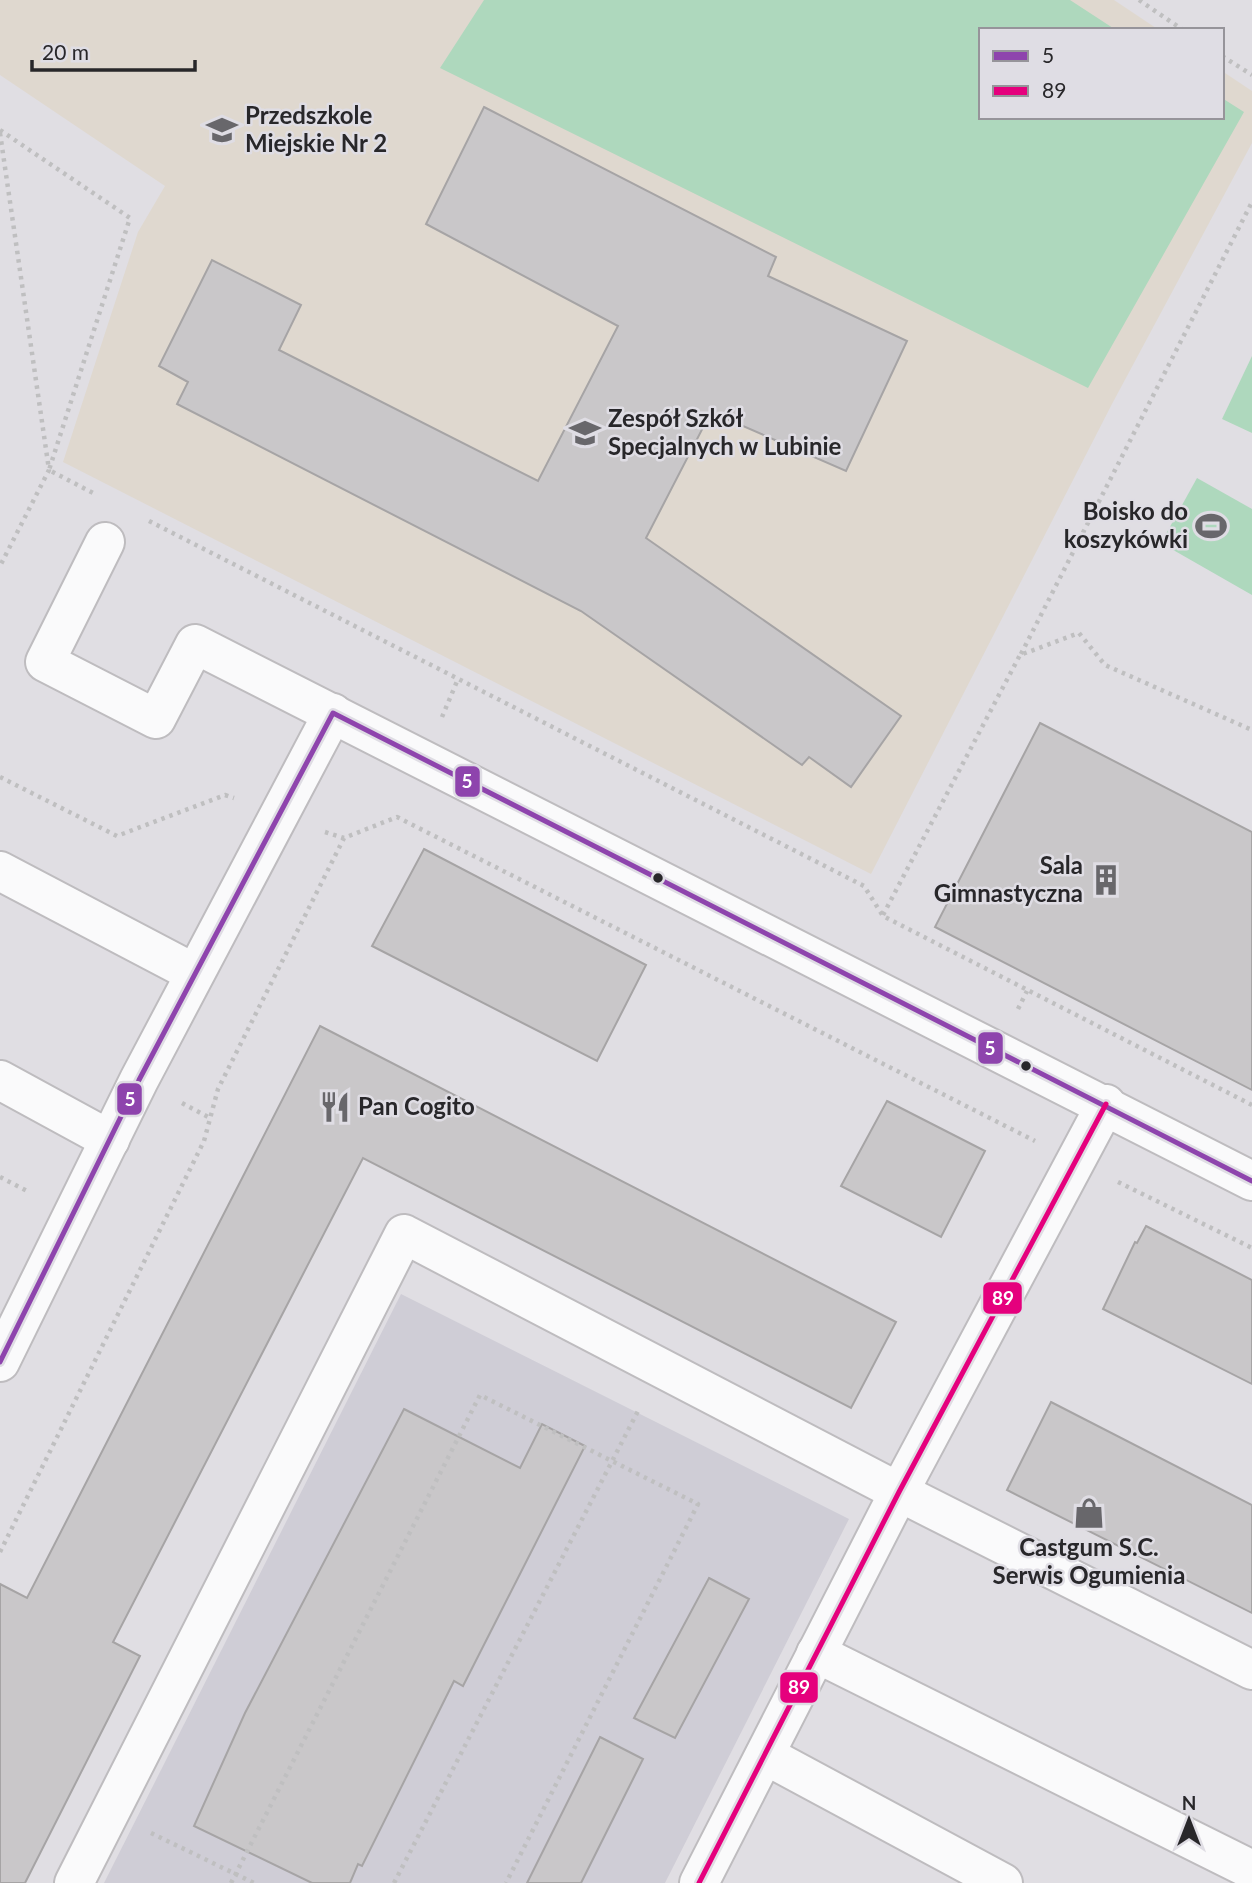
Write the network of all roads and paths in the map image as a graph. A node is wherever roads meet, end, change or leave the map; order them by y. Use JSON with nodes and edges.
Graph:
{"nodes":[{"id":1,"x":1139,"y":0,"type":"edge"},
{"id":2,"x":1180,"y":28,"type":"edge"},
{"id":3,"x":1224,"y":57,"type":"edge"},
{"id":4,"x":1252,"y":75,"type":"edge"},
{"id":5,"x":0,"y":132,"type":"edge"},
{"id":6,"x":1252,"y":202,"type":"edge"},
{"id":7,"x":49,"y":470,"type":"junction"},
{"id":8,"x":98,"y":495,"type":"dead end"},
{"id":9,"x":148,"y":521,"type":"dead end"},
{"id":10,"x":105,"y":542,"type":"dead end"},
{"id":11,"x":0,"y":566,"type":"edge"},
{"id":12,"x":1020,"y":655,"type":"junction"},
{"id":13,"x":333,"y":713,"type":"junction"},
{"id":14,"x":1252,"y":730,"type":"edge"},
{"id":15,"x":0,"y":777,"type":"edge"},
{"id":16,"x":279,"y":816,"type":"junction"},
{"id":17,"x":344,"y":838,"type":"junction"},
{"id":18,"x":0,"y":871,"type":"edge"},
{"id":19,"x":883,"y":916,"type":"junction"},
{"id":20,"x":194,"y":973,"type":"junction"},
{"id":21,"x":0,"y":1080,"type":"edge"},
{"id":22,"x":1106,"y":1104,"type":"junction"},
{"id":23,"x":1252,"y":1104,"type":"edge"},
{"id":24,"x":110,"y":1140,"type":"junction"},
{"id":25,"x":1075,"y":1161,"type":"junction"},
{"id":26,"x":0,"y":1177,"type":"edge"},
{"id":27,"x":1252,"y":1181,"type":"edge"},
{"id":28,"x":30,"y":1193,"type":"dead end"},
{"id":29,"x":1252,"y":1248,"type":"edge"},
{"id":30,"x":0,"y":1362,"type":"edge"},
{"id":31,"x":661,"y":1367,"type":"junction"},
{"id":32,"x":612,"y":1461,"type":"junction"},
{"id":33,"x":899,"y":1492,"type":"junction"},
{"id":34,"x":0,"y":1552,"type":"edge"},
{"id":35,"x":816,"y":1653,"type":"junction"},
{"id":36,"x":1252,"y":1671,"type":"edge"},
{"id":37,"x":765,"y":1755,"type":"junction"},
{"id":38,"x":110,"y":1812,"type":"junction"},
{"id":39,"x":1252,"y":1870,"type":"edge"},
{"id":40,"x":236,"y":1874,"type":"junction"},
{"id":41,"x":74,"y":1883,"type":"edge"},
{"id":42,"x":231,"y":1883,"type":"edge"},
{"id":43,"x":254,"y":1883,"type":"edge"},
{"id":44,"x":394,"y":1883,"type":"edge"},
{"id":45,"x":506,"y":1883,"type":"edge"},
{"id":46,"x":699,"y":1883,"type":"edge"},
{"id":47,"x":1003,"y":1883,"type":"edge"}],
"edges":[{"from":1,"to":2,"type":"path"},
{"from":3,"to":4,"type":"path"},
{"from":5,"to":7,"type":"path"},
{"from":5,"to":7,"type":"path"},
{"from":6,"to":12,"type":"path"},
{"from":7,"to":8,"type":"path"},
{"from":7,"to":11,"type":"path"},
{"from":9,"to":19,"type":"path"},
{"from":10,"to":13,"type":"street"},
{"from":12,"to":14,"type":"path"},
{"from":12,"to":19,"type":"path"},
{"from":13,"to":16,"type":"street"},
{"from":13,"to":22,"type":"street"},
{"from":15,"to":16,"type":"path"},
{"from":16,"to":17,"type":"path"},
{"from":16,"to":20,"type":"street"},
{"from":17,"to":25,"type":"path"},
{"from":17,"to":34,"type":"path"},
{"from":18,"to":20,"type":"street"},
{"from":19,"to":23,"type":"path"},
{"from":20,"to":24,"type":"street"},
{"from":21,"to":24,"type":"street"},
{"from":22,"to":25,"type":"street"},
{"from":22,"to":27,"type":"street"},
{"from":24,"to":30,"type":"street"},
{"from":25,"to":29,"type":"path"},
{"from":25,"to":33,"type":"street"},
{"from":26,"to":28,"type":"path"},
{"from":31,"to":32,"type":"path"},
{"from":31,"to":33,"type":"street"},
{"from":31,"to":38,"type":"street"},
{"from":32,"to":40,"type":"path"},
{"from":32,"to":44,"type":"path"},
{"from":32,"to":45,"type":"path"},
{"from":33,"to":35,"type":"street"},
{"from":33,"to":36,"type":"street"},
{"from":35,"to":37,"type":"street"},
{"from":35,"to":39,"type":"street"},
{"from":37,"to":46,"type":"street"},
{"from":37,"to":47,"type":"street"},
{"from":38,"to":40,"type":"path"},
{"from":38,"to":41,"type":"street"},
{"from":40,"to":42,"type":"path"},
{"from":40,"to":43,"type":"path"}]}
